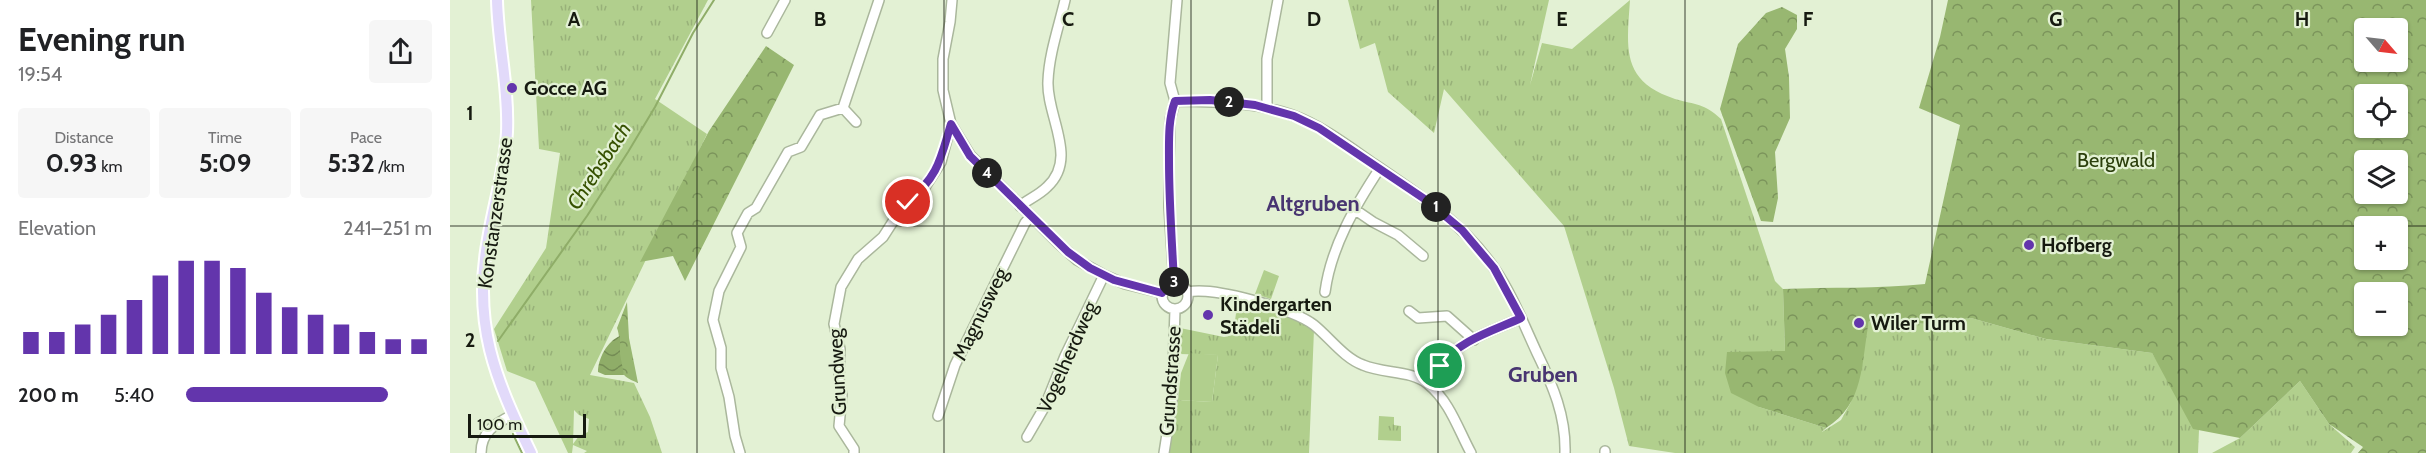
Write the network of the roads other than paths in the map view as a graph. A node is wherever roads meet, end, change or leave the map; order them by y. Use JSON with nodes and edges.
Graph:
{"nodes":[{"id":1,"x":497,"y":0,"type":"edge"},
{"id":2,"x":785,"y":0,"type":"edge"},
{"id":3,"x":879,"y":0,"type":"edge"},
{"id":4,"x":952,"y":0,"type":"edge"},
{"id":5,"x":1065,"y":0,"type":"edge"},
{"id":6,"x":1177,"y":0,"type":"edge"},
{"id":7,"x":1278,"y":0,"type":"edge"},
{"id":8,"x":767,"y":33,"type":"dead end"},
{"id":9,"x":1175,"y":101,"type":"junction"},
{"id":10,"x":1268,"y":107,"type":"junction"},
{"id":11,"x":843,"y":108,"type":"junction"},
{"id":12,"x":856,"y":122,"type":"dead end"},
{"id":13,"x":951,"y":124,"type":"junction"},
{"id":14,"x":1380,"y":168,"type":"junction"},
{"id":15,"x":1020,"y":206,"type":"junction"},
{"id":16,"x":1354,"y":209,"type":"junction"},
{"id":17,"x":1031,"y":216,"type":"junction"},
{"id":18,"x":1423,"y":256,"type":"dead end"},
{"id":19,"x":1104,"y":275,"type":"junction"},
{"id":20,"x":1174,"y":282,"type":"junction"},
{"id":21,"x":1188,"y":292,"type":"junction"},
{"id":22,"x":1325,"y":292,"type":"dead end"},
{"id":23,"x":1162,"y":293,"type":"junction"},
{"id":24,"x":1175,"y":309,"type":"junction"},
{"id":25,"x":1409,"y":311,"type":"dead end"},
{"id":26,"x":1521,"y":318,"type":"junction"},
{"id":27,"x":1474,"y":340,"type":"junction"},
{"id":28,"x":1440,"y":366,"type":"dead end"},
{"id":29,"x":512,"y":415,"type":"junction"},
{"id":30,"x":938,"y":416,"type":"dead end"},
{"id":31,"x":1027,"y":436,"type":"dead end"},
{"id":32,"x":481,"y":453,"type":"edge"},
{"id":33,"x":531,"y":453,"type":"edge"},
{"id":34,"x":740,"y":453,"type":"edge"},
{"id":35,"x":854,"y":453,"type":"edge"},
{"id":36,"x":1164,"y":453,"type":"edge"},
{"id":37,"x":1471,"y":453,"type":"edge"},
{"id":38,"x":1565,"y":453,"type":"edge"}],
"edges":[{"from":1,"to":29,"type":"main road","name":"Konstanzerstrasse"},
{"from":2,"to":8,"type":"street"},
{"from":3,"to":11,"type":"street"},
{"from":4,"to":13,"type":"street"},
{"from":5,"to":15,"type":"street"},
{"from":6,"to":9,"type":"street"},
{"from":7,"to":10,"type":"street"},
{"from":9,"to":10,"type":"street"},
{"from":9,"to":20,"type":"street"},
{"from":10,"to":14,"type":"street"},
{"from":11,"to":12,"type":"street"},
{"from":11,"to":34,"type":"street"},
{"from":13,"to":15,"type":"street"},
{"from":13,"to":35,"type":"street","name":"Grundweg"},
{"from":14,"to":16,"type":"street"},
{"from":14,"to":26,"type":"street"},
{"from":15,"to":17,"type":"street"},
{"from":16,"to":18,"type":"street"},
{"from":16,"to":22,"type":"street"},
{"from":17,"to":19,"type":"street"},
{"from":17,"to":30,"type":"street","name":"Magnusweg"},
{"from":19,"to":23,"type":"street"},
{"from":19,"to":31,"type":"street","name":"Vogelherdweg"},
{"from":20,"to":21,"type":"street"},
{"from":20,"to":23,"type":"street"},
{"from":21,"to":24,"type":"street"},
{"from":21,"to":37,"type":"street"},
{"from":23,"to":24,"type":"street"},
{"from":24,"to":36,"type":"street","name":"Grundstrasse"},
{"from":25,"to":27,"type":"street"},
{"from":26,"to":27,"type":"street"},
{"from":26,"to":38,"type":"street"},
{"from":27,"to":28,"type":"street"},
{"from":29,"to":32,"type":"street"},
{"from":29,"to":33,"type":"main road","name":"Konstanzerstrasse"}]}
